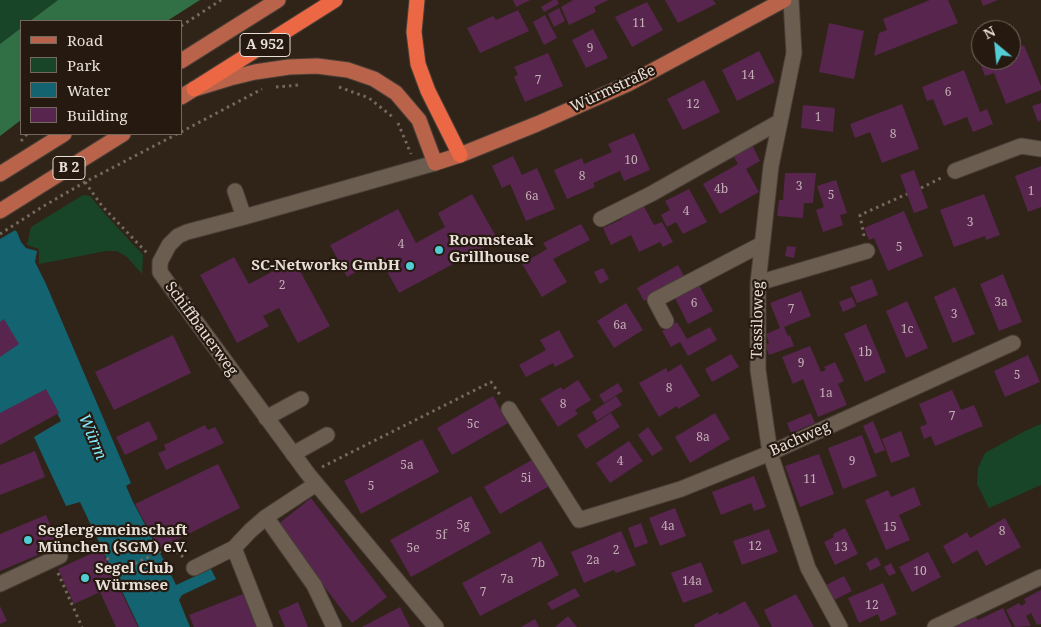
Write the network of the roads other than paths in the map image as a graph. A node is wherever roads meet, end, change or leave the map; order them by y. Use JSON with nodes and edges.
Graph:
{"nodes":[{"id":1,"x":278,"y":0,"type":"edge"},
{"id":2,"x":335,"y":0,"type":"edge"},
{"id":3,"x":417,"y":0,"type":"edge"},
{"id":4,"x":784,"y":0,"type":"edge"},
{"id":5,"x":791,"y":0,"type":"edge"},
{"id":6,"x":182,"y":60,"type":"edge"},
{"id":7,"x":188,"y":93,"type":"edge"},
{"id":8,"x":779,"y":122,"type":"junction"},
{"id":9,"x":62,"y":135,"type":"edge"},
{"id":10,"x":121,"y":135,"type":"edge"},
{"id":11,"x":1041,"y":149,"type":"edge"},
{"id":12,"x":460,"y":155,"type":"junction"},
{"id":13,"x":435,"y":163,"type":"junction"},
{"id":14,"x":955,"y":170,"type":"road end"},
{"id":15,"x":0,"y":174,"type":"edge"},
{"id":16,"x":235,"y":191,"type":"dead end"},
{"id":17,"x":0,"y":211,"type":"edge"},
{"id":18,"x":244,"y":217,"type":"junction"},
{"id":19,"x":601,"y":219,"type":"dead end"},
{"id":20,"x":762,"y":244,"type":"junction"},
{"id":21,"x":867,"y":251,"type":"road end"},
{"id":22,"x":758,"y":283,"type":"junction"},
{"id":23,"x":666,"y":321,"type":"dead end"},
{"id":24,"x":1013,"y":343,"type":"dead end"},
{"id":25,"x":301,"y":399,"type":"dead end"},
{"id":26,"x":509,"y":409,"type":"road end"},
{"id":27,"x":266,"y":418,"type":"junction"},
{"id":28,"x":327,"y":435,"type":"dead end"},
{"id":29,"x":770,"y":453,"type":"junction"},
{"id":30,"x":293,"y":454,"type":"junction"},
{"id":31,"x":312,"y":479,"type":"junction"},
{"id":32,"x":266,"y":517,"type":"junction"},
{"id":33,"x":234,"y":548,"type":"junction"},
{"id":34,"x":56,"y":558,"type":"road end"},
{"id":35,"x":194,"y":568,"type":"dead end"},
{"id":36,"x":1041,"y":577,"type":"edge"},
{"id":37,"x":0,"y":584,"type":"edge"},
{"id":38,"x":265,"y":627,"type":"edge"},
{"id":39,"x":334,"y":627,"type":"edge"},
{"id":40,"x":436,"y":627,"type":"edge"},
{"id":41,"x":840,"y":627,"type":"edge"},
{"id":42,"x":935,"y":627,"type":"edge"}],
"edges":[{"from":1,"to":6,"type":"main road"},
{"from":2,"to":7,"type":"highway","number":"A 952"},
{"from":3,"to":12,"type":"highway"},
{"from":4,"to":12,"type":"main road","name":"Würmstraße"},
{"from":5,"to":8,"type":"street","name":"Tassiloweg"},
{"from":7,"to":13,"type":"main road"},
{"from":8,"to":19,"type":"street"},
{"from":8,"to":20,"type":"street","name":"Tassiloweg"},
{"from":9,"to":15,"type":"main road","number":"B 2"},
{"from":10,"to":17,"type":"main road","number":"B 2"},
{"from":11,"to":14,"type":"street"},
{"from":12,"to":13,"type":"main road","name":"Würmstraße"},
{"from":13,"to":18,"type":"street"},
{"from":16,"to":18,"type":"street"},
{"from":18,"to":27,"type":"street","name":"Schiffbauerweg"},
{"from":20,"to":22,"type":"street","name":"Tassiloweg"},
{"from":20,"to":23,"type":"street"},
{"from":21,"to":22,"type":"street"},
{"from":22,"to":29,"type":"street","name":"Tassiloweg"},
{"from":24,"to":29,"type":"street","name":"Bachweg"},
{"from":25,"to":27,"type":"street"},
{"from":26,"to":29,"type":"street","name":"Bachweg"},
{"from":27,"to":30,"type":"street","name":"Schiffbauerweg"},
{"from":28,"to":30,"type":"street"},
{"from":29,"to":41,"type":"street","name":"Tassiloweg"},
{"from":30,"to":31,"type":"street","name":"Schiffbauerweg"},
{"from":31,"to":32,"type":"street"},
{"from":31,"to":40,"type":"street","name":"Schiffbauerweg"},
{"from":32,"to":33,"type":"street"},
{"from":32,"to":39,"type":"street"},
{"from":33,"to":35,"type":"street"},
{"from":33,"to":38,"type":"street"},
{"from":34,"to":37,"type":"street"},
{"from":36,"to":42,"type":"street"}]}
